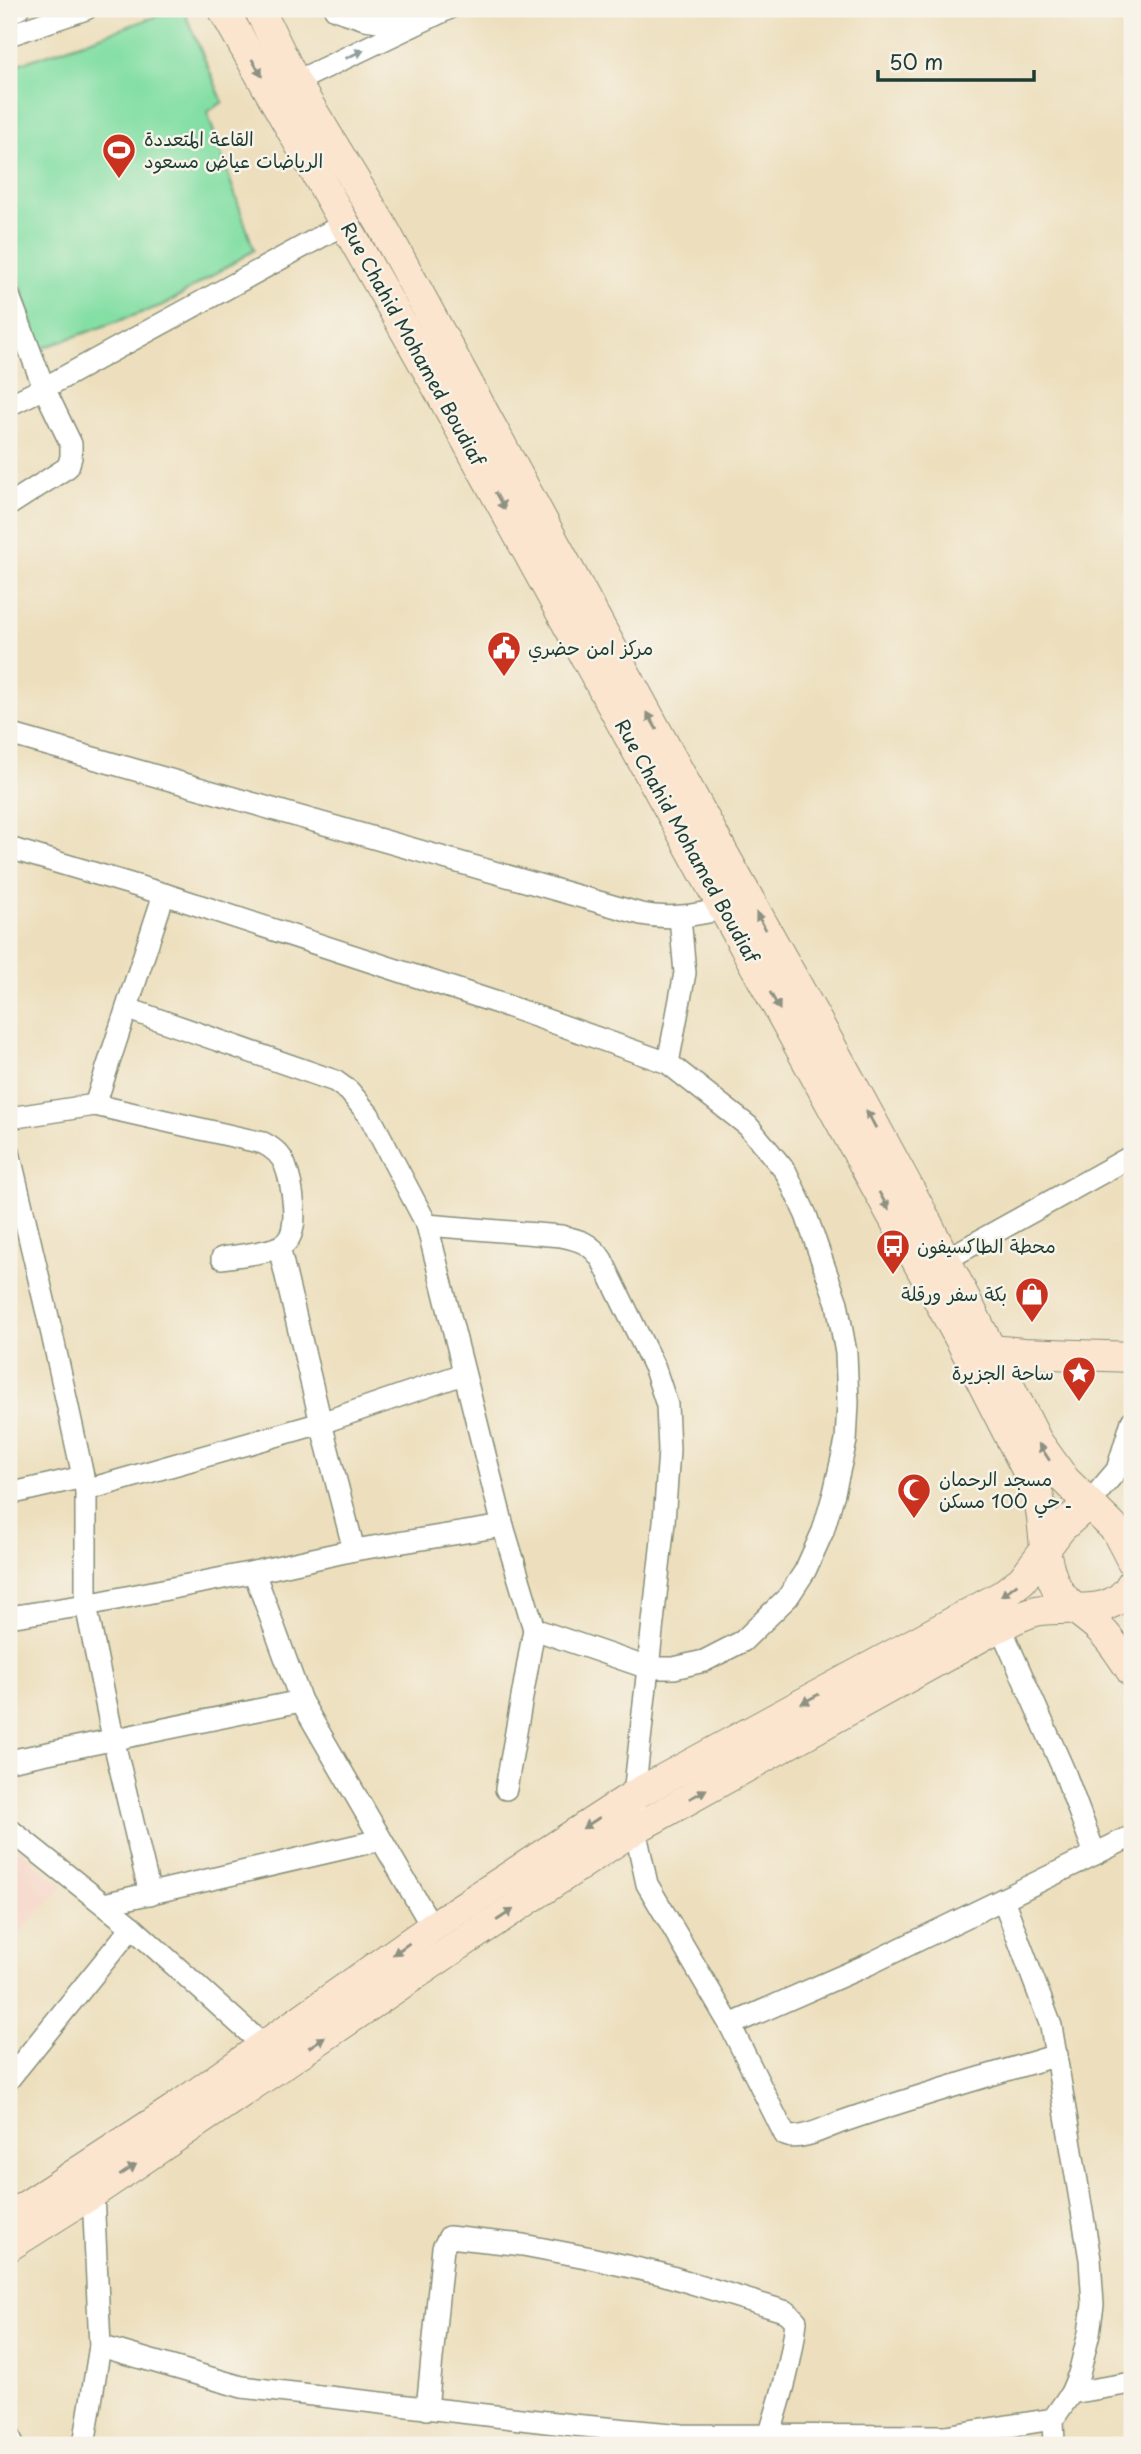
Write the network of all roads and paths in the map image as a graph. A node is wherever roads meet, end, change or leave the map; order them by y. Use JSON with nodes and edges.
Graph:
{"nodes":[{"id":1,"x":18,"y":9,"type":"edge"},
{"id":2,"x":86,"y":9,"type":"edge"},
{"id":3,"x":223,"y":9,"type":"edge"},
{"id":4,"x":259,"y":9,"type":"edge"},
{"id":5,"x":335,"y":9,"type":"edge"},
{"id":6,"x":447,"y":9,"type":"edge"},
{"id":7,"x":9,"y":12,"type":"edge"},
{"id":8,"x":414,"y":27,"type":"junction"},
{"id":9,"x":9,"y":34,"type":"edge"},
{"id":10,"x":295,"y":82,"type":"junction"},
{"id":11,"x":346,"y":223,"type":"junction"},
{"id":12,"x":9,"y":296,"type":"edge"},
{"id":13,"x":44,"y":388,"type":"junction"},
{"id":14,"x":9,"y":405,"type":"edge"},
{"id":15,"x":9,"y":505,"type":"edge"},
{"id":16,"x":9,"y":734,"type":"edge"},
{"id":17,"x":9,"y":848,"type":"edge"},
{"id":18,"x":164,"y":894,"type":"junction"},
{"id":19,"x":723,"y":909,"type":"junction"},
{"id":20,"x":680,"y":917,"type":"junction"},
{"id":21,"x":128,"y":1009,"type":"junction"},
{"id":22,"x":668,"y":1063,"type":"junction"},
{"id":23,"x":95,"y":1105,"type":"junction"},
{"id":24,"x":9,"y":1118,"type":"edge"},
{"id":25,"x":9,"y":1152,"type":"edge"},
{"id":26,"x":1132,"y":1156,"type":"edge"},
{"id":27,"x":427,"y":1225,"type":"junction"},
{"id":28,"x":279,"y":1247,"type":"junction"},
{"id":29,"x":222,"y":1258,"type":"dead end"},
{"id":30,"x":945,"y":1260,"type":"junction"},
{"id":31,"x":990,"y":1350,"type":"junction"},
{"id":32,"x":1132,"y":1357,"type":"edge"},
{"id":33,"x":463,"y":1374,"type":"junction"},
{"id":34,"x":1132,"y":1421,"type":"edge"},
{"id":35,"x":321,"y":1423,"type":"junction"},
{"id":36,"x":84,"y":1483,"type":"junction"},
{"id":37,"x":9,"y":1494,"type":"edge"},
{"id":38,"x":1088,"y":1504,"type":"junction"},
{"id":39,"x":503,"y":1526,"type":"junction"},
{"id":40,"x":1046,"y":1548,"type":"junction"},
{"id":41,"x":354,"y":1550,"type":"junction"},
{"id":42,"x":1132,"y":1561,"type":"edge"},
{"id":43,"x":254,"y":1572,"type":"junction"},
{"id":44,"x":1132,"y":1583,"type":"edge"},
{"id":45,"x":86,"y":1605,"type":"junction"},
{"id":46,"x":1074,"y":1609,"type":"junction"},
{"id":47,"x":9,"y":1617,"type":"edge"},
{"id":48,"x":1000,"y":1626,"type":"junction"},
{"id":49,"x":534,"y":1629,"type":"junction"},
{"id":50,"x":937,"y":1646,"type":"junction"},
{"id":51,"x":648,"y":1668,"type":"junction"},
{"id":52,"x":1132,"y":1672,"type":"edge"},
{"id":53,"x":301,"y":1701,"type":"junction"},
{"id":54,"x":113,"y":1738,"type":"junction"},
{"id":55,"x":9,"y":1761,"type":"edge"},
{"id":56,"x":506,"y":1789,"type":"dead end"},
{"id":57,"x":634,"y":1794,"type":"junction"},
{"id":58,"x":9,"y":1829,"type":"edge"},
{"id":59,"x":635,"y":1829,"type":"junction"},
{"id":60,"x":1132,"y":1836,"type":"edge"},
{"id":61,"x":380,"y":1840,"type":"junction"},
{"id":62,"x":1094,"y":1854,"type":"junction"},
{"id":63,"x":150,"y":1894,"type":"junction"},
{"id":64,"x":1003,"y":1899,"type":"junction"},
{"id":65,"x":104,"y":1904,"type":"junction"},
{"id":66,"x":132,"y":1927,"type":"junction"},
{"id":67,"x":432,"y":1927,"type":"junction"},
{"id":68,"x":730,"y":2025,"type":"junction"},
{"id":69,"x":264,"y":2046,"type":"junction"},
{"id":70,"x":1057,"y":2055,"type":"junction"},
{"id":71,"x":11,"y":2074,"type":"edge"},
{"id":72,"x":181,"y":2119,"type":"junction"},
{"id":73,"x":93,"y":2193,"type":"junction"},
{"id":74,"x":13,"y":2208,"type":"edge"},
{"id":75,"x":9,"y":2246,"type":"edge"},
{"id":76,"x":100,"y":2346,"type":"junction"},
{"id":77,"x":1132,"y":2383,"type":"edge"},
{"id":78,"x":1071,"y":2393,"type":"junction"},
{"id":79,"x":427,"y":2409,"type":"junction"},
{"id":80,"x":1053,"y":2418,"type":"junction"},
{"id":81,"x":9,"y":2434,"type":"edge"},
{"id":82,"x":769,"y":2436,"type":"junction"},
{"id":83,"x":681,"y":2440,"type":"edge"},
{"id":84,"x":944,"y":2441,"type":"edge"},
{"id":85,"x":13,"y":2445,"type":"edge"},
{"id":86,"x":84,"y":2445,"type":"edge"},
{"id":87,"x":1055,"y":2445,"type":"edge"}],
"edges":[{"from":1,"to":7,"type":"street"},
{"from":2,"to":9,"type":"street"},
{"from":3,"to":11,"type":"main road","name":"Rue Chahid Mohamed Boudiaf","one_way":true},
{"from":4,"to":10,"type":"main road","name":"Rue Chahid Mohamed Boudiaf"},
{"from":5,"to":8,"type":"street"},
{"from":6,"to":8,"type":"street"},
{"from":10,"to":8,"type":"street","one_way":true},
{"from":30,"to":10,"type":"main road","name":"Rue Chahid Mohamed Boudiaf","one_way":true},
{"from":11,"to":13,"type":"street"},
{"from":11,"to":19,"type":"main road","name":"Rue Chahid Mohamed Boudiaf","one_way":true},
{"from":12,"to":13,"type":"street"},
{"from":13,"to":14,"type":"street"},
{"from":13,"to":15,"type":"street"},
{"from":16,"to":20,"type":"street"},
{"from":17,"to":18,"type":"street"},
{"from":18,"to":21,"type":"street"},
{"from":18,"to":22,"type":"street"},
{"from":19,"to":20,"type":"street"},
{"from":19,"to":40,"type":"main road","name":"Rue Chahid Mohamed Boudiaf","one_way":true},
{"from":20,"to":22,"type":"street"},
{"from":21,"to":23,"type":"street"},
{"from":21,"to":27,"type":"street"},
{"from":22,"to":51,"type":"street"},
{"from":23,"to":24,"type":"street"},
{"from":23,"to":28,"type":"street"},
{"from":25,"to":36,"type":"street"},
{"from":26,"to":30,"type":"street"},
{"from":27,"to":33,"type":"street"},
{"from":27,"to":51,"type":"street"},
{"from":28,"to":29,"type":"street"},
{"from":28,"to":35,"type":"street"},
{"from":30,"to":31,"type":"main road","name":"Rue Chahid Mohamed Boudiaf"},
{"from":31,"to":32,"type":"main road"},
{"from":38,"to":31,"type":"main road","name":"Rue Chahid Mohamed Boudiaf","one_way":true},
{"from":33,"to":35,"type":"street"},
{"from":33,"to":39,"type":"street"},
{"from":34,"to":38,"type":"street"},
{"from":35,"to":36,"type":"street"},
{"from":35,"to":41,"type":"street"},
{"from":36,"to":37,"type":"street"},
{"from":36,"to":45,"type":"street"},
{"from":38,"to":40,"type":"main road"},
{"from":38,"to":42,"type":"main road","name":"Rue Chahid Mohamed Boudiaf"},
{"from":39,"to":41,"type":"street"},
{"from":39,"to":49,"type":"street"},
{"from":40,"to":46,"type":"main road","name":"Rue Chahid Mohamed Boudiaf"},
{"from":40,"to":50,"type":"main road","one_way":true},
{"from":41,"to":43,"type":"street"},
{"from":43,"to":45,"type":"street"},
{"from":43,"to":53,"type":"street"},
{"from":44,"to":46,"type":"main road"},
{"from":45,"to":47,"type":"street"},
{"from":45,"to":54,"type":"street"},
{"from":46,"to":48,"type":"main road"},
{"from":46,"to":52,"type":"main road","name":"Rue Chahid Mohamed Boudiaf"},
{"from":48,"to":50,"type":"main road"},
{"from":48,"to":62,"type":"street"},
{"from":49,"to":51,"type":"street"},
{"from":49,"to":56,"type":"street"},
{"from":50,"to":57,"type":"main road","one_way":true},
{"from":59,"to":50,"type":"main road","one_way":true},
{"from":51,"to":57,"type":"street"},
{"from":53,"to":54,"type":"street"},
{"from":53,"to":61,"type":"street"},
{"from":54,"to":55,"type":"street"},
{"from":54,"to":63,"type":"street"},
{"from":57,"to":59,"type":"street"},
{"from":57,"to":67,"type":"main road","one_way":true},
{"from":58,"to":65,"type":"street"},
{"from":59,"to":68,"type":"street"},
{"from":72,"to":59,"type":"main road","one_way":true},
{"from":60,"to":62,"type":"street"},
{"from":61,"to":63,"type":"street"},
{"from":61,"to":67,"type":"street"},
{"from":62,"to":64,"type":"street"},
{"from":63,"to":65,"type":"street"},
{"from":64,"to":68,"type":"street"},
{"from":64,"to":70,"type":"street"},
{"from":65,"to":66,"type":"street"},
{"from":66,"to":69,"type":"street"},
{"from":66,"to":71,"type":"street"},
{"from":67,"to":69,"type":"main road","one_way":true},
{"from":68,"to":70,"type":"street"},
{"from":69,"to":72,"type":"main road"},
{"from":70,"to":78,"type":"street"},
{"from":73,"to":72,"type":"main road","one_way":true},
{"from":72,"to":74,"type":"main road"},
{"from":73,"to":75,"type":"main road"},
{"from":73,"to":76,"type":"street"},
{"from":76,"to":79,"type":"street"},
{"from":76,"to":86,"type":"street"},
{"from":77,"to":78,"type":"street"},
{"from":78,"to":80,"type":"street"},
{"from":79,"to":82,"type":"street"},
{"from":79,"to":83,"type":"street"},
{"from":80,"to":84,"type":"street"},
{"from":80,"to":87,"type":"street"},
{"from":81,"to":85,"type":"street"},
{"from":82,"to":83,"type":"street"},
{"from":82,"to":84,"type":"street"}]}
